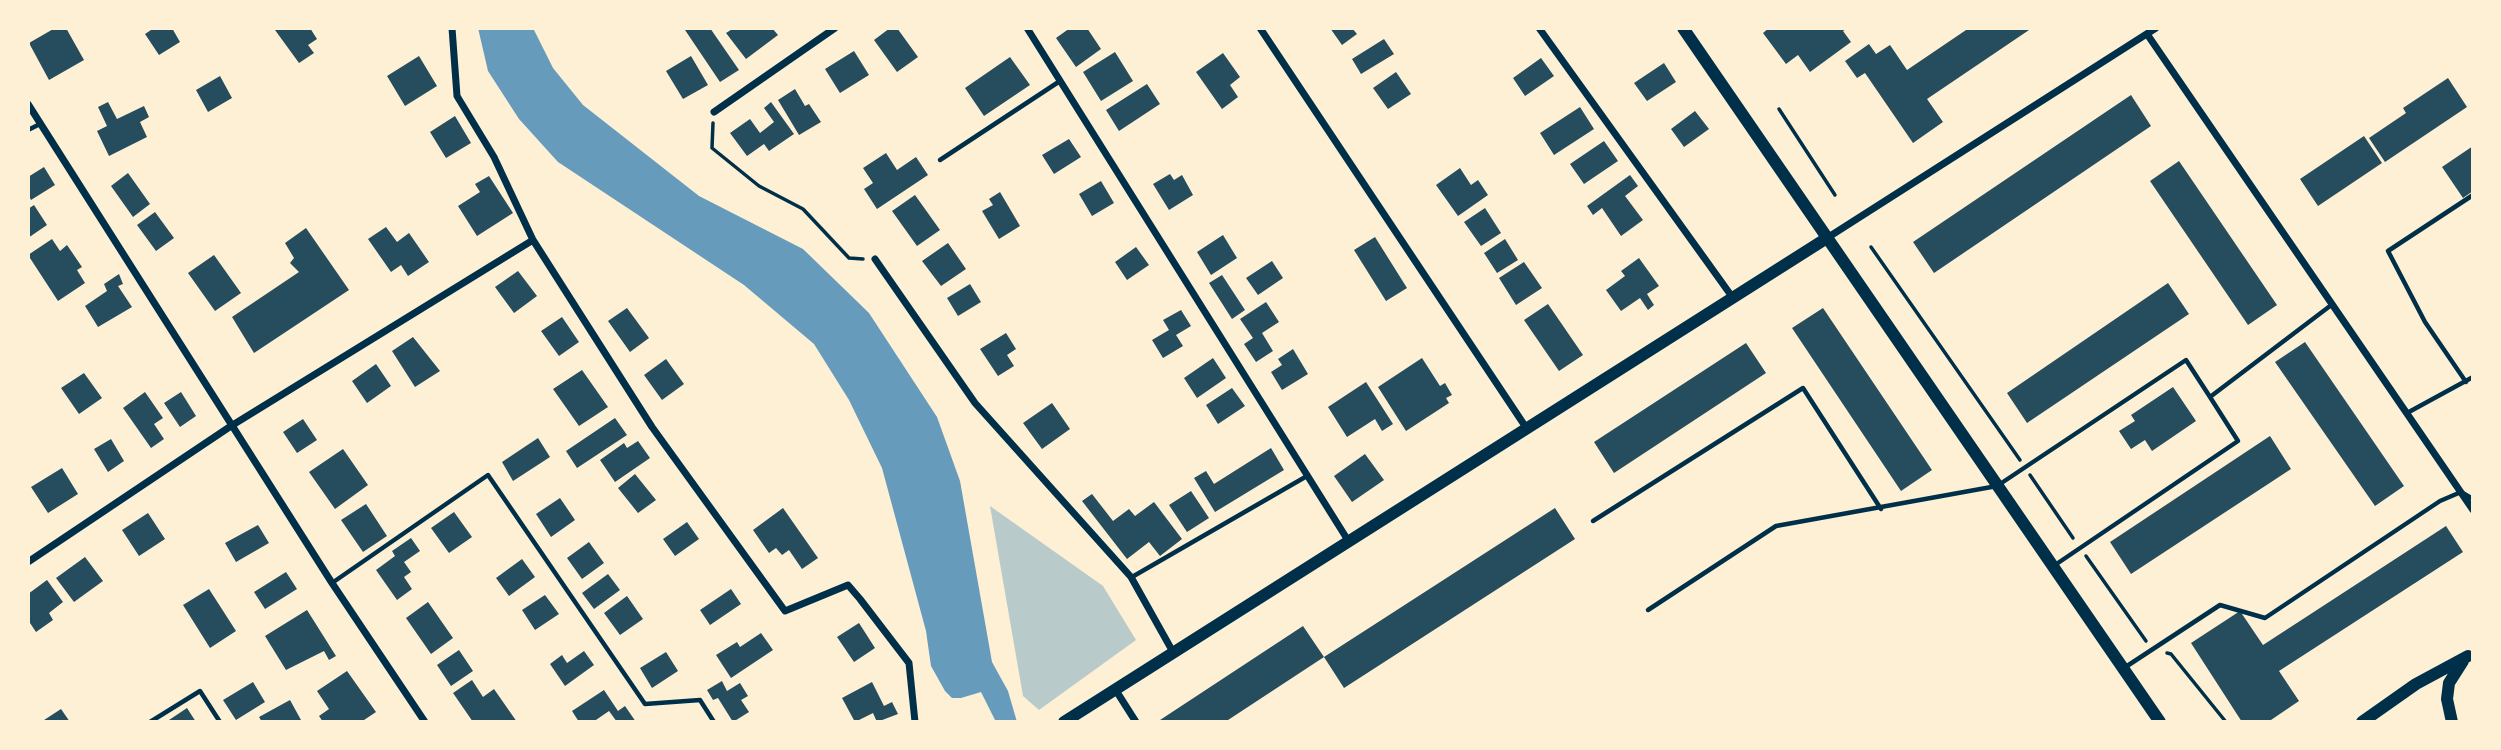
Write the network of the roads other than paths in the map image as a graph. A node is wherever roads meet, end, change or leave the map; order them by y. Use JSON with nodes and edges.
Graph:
{"nodes":[{"id":1,"x":452,"y":28,"type":"edge"},
{"id":2,"x":835,"y":28,"type":"edge"},
{"id":3,"x":1027,"y":28,"type":"edge"},
{"id":4,"x":1260,"y":28,"type":"edge"},
{"id":5,"x":1539,"y":28,"type":"edge"},
{"id":6,"x":1683,"y":28,"type":"edge"},
{"id":7,"x":2157,"y":28,"type":"edge"},
{"id":8,"x":2147,"y":34,"type":"junction"},
{"id":9,"x":1060,"y":81,"type":"junction"},
{"id":10,"x":28,"y":104,"type":"edge"},
{"id":11,"x":714,"y":112,"type":"road end"},
{"id":12,"x":41,"y":123,"type":"junction"},
{"id":13,"x":28,"y":130,"type":"edge"},
{"id":14,"x":940,"y":160,"type":"dead end"},
{"id":15,"x":2473,"y":195,"type":"edge"},
{"id":16,"x":1827,"y":239,"type":"junction"},
{"id":17,"x":533,"y":240,"type":"junction"},
{"id":18,"x":876,"y":259,"type":"road end"},
{"id":19,"x":1733,"y":298,"type":"junction"},
{"id":20,"x":2330,"y":306,"type":"junction"},
{"id":21,"x":2473,"y":377,"type":"edge"},
{"id":22,"x":2466,"y":382,"type":"junction"},
{"id":23,"x":2210,"y":397,"type":"junction"},
{"id":24,"x":2407,"y":414,"type":"junction"},
{"id":25,"x":231,"y":426,"type":"junction"},
{"id":26,"x":1527,"y":429,"type":"junction"},
{"id":27,"x":1307,"y":476,"type":"junction"},
{"id":28,"x":1997,"y":486,"type":"junction"},
{"id":29,"x":2461,"y":492,"type":"junction"},
{"id":30,"x":2473,"y":499,"type":"edge"},
{"id":31,"x":1881,"y":509,"type":"junction"},
{"id":32,"x":2473,"y":510,"type":"edge"},
{"id":33,"x":1593,"y":520,"type":"dead end"},
{"id":34,"x":1349,"y":542,"type":"junction"},
{"id":35,"x":28,"y":562,"type":"edge"},
{"id":36,"x":2053,"y":567,"type":"junction"},
{"id":37,"x":1131,"y":577,"type":"junction"},
{"id":38,"x":332,"y":583,"type":"junction"},
{"id":39,"x":1648,"y":610,"type":"dead end"},
{"id":40,"x":1173,"y":652,"type":"junction"},
{"id":41,"x":2470,"y":654,"type":"edge"},
{"id":42,"x":2123,"y":669,"type":"junction"},
{"id":43,"x":1115,"y":689,"type":"junction"},
{"id":44,"x":1067,"y":720,"type":"edge"},
{"id":45,"x":150,"y":722,"type":"edge"},
{"id":46,"x":220,"y":722,"type":"edge"},
{"id":47,"x":425,"y":722,"type":"edge"},
{"id":48,"x":714,"y":722,"type":"edge"},
{"id":49,"x":915,"y":722,"type":"edge"},
{"id":50,"x":1136,"y":722,"type":"edge"},
{"id":51,"x":2160,"y":722,"type":"edge"},
{"id":52,"x":2362,"y":722,"type":"edge"},
{"id":53,"x":2452,"y":722,"type":"edge"}],
"edges":[{"from":1,"to":17,"type":"street"},
{"from":2,"to":11,"type":"street"},
{"from":3,"to":9,"type":"street"},
{"from":4,"to":26,"type":"street"},
{"from":5,"to":19,"type":"street"},
{"from":6,"to":16,"type":"main road"},
{"from":7,"to":8,"type":"street"},
{"from":8,"to":16,"type":"street"},
{"from":8,"to":20,"type":"street"},
{"from":9,"to":14,"type":"lane"},
{"from":9,"to":27,"type":"street"},
{"from":10,"to":12,"type":"street"},
{"from":12,"to":13,"type":"lane"},
{"from":12,"to":25,"type":"street"},
{"from":15,"to":22,"type":"lane"},
{"from":16,"to":19,"type":"main road"},
{"from":16,"to":28,"type":"main road"},
{"from":17,"to":25,"type":"street"},
{"from":17,"to":49,"type":"street"},
{"from":18,"to":37,"type":"street"},
{"from":19,"to":26,"type":"main road"},
{"from":20,"to":23,"type":"lane"},
{"from":20,"to":24,"type":"street"},
{"from":21,"to":22,"type":"lane"},
{"from":22,"to":24,"type":"lane"},
{"from":23,"to":28,"type":"lane"},
{"from":23,"to":36,"type":"lane"},
{"from":24,"to":29,"type":"street"},
{"from":25,"to":35,"type":"street"},
{"from":25,"to":38,"type":"street"},
{"from":26,"to":34,"type":"main road"},
{"from":27,"to":34,"type":"street"},
{"from":27,"to":37,"type":"lane"},
{"from":28,"to":31,"type":"lane"},
{"from":28,"to":36,"type":"main road"},
{"from":29,"to":30,"type":"lane"},
{"from":29,"to":32,"type":"street"},
{"from":29,"to":42,"type":"lane"},
{"from":31,"to":33,"type":"lane"},
{"from":31,"to":39,"type":"lane"},
{"from":34,"to":40,"type":"main road"},
{"from":36,"to":42,"type":"main road"},
{"from":37,"to":40,"type":"street"},
{"from":38,"to":47,"type":"street"},
{"from":38,"to":48,"type":"lane"},
{"from":40,"to":43,"type":"main road"},
{"from":41,"to":52,"type":"main road"},
{"from":41,"to":53,"type":"main road"},
{"from":42,"to":51,"type":"main road"},
{"from":43,"to":44,"type":"main road"},
{"from":43,"to":50,"type":"street"},
{"from":45,"to":46,"type":"lane"}]}
